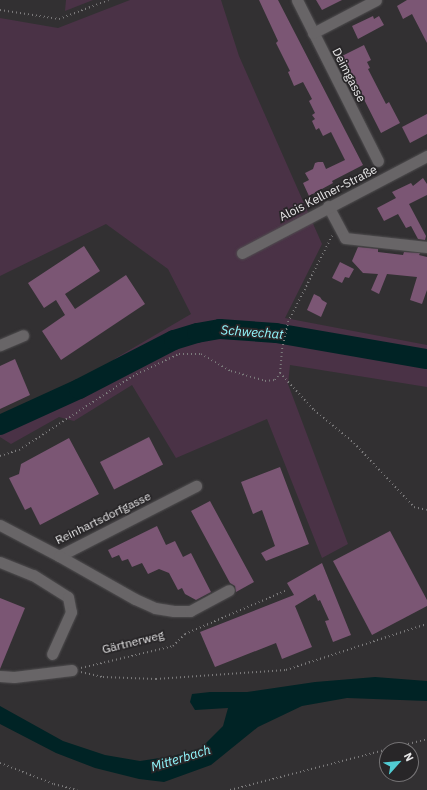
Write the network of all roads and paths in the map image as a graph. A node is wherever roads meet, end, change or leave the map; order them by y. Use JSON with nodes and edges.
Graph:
{"nodes":[{"id":1,"x":109,"y":0,"type":"edge"},
{"id":2,"x":298,"y":0,"type":"edge"},
{"id":3,"x":376,"y":0,"type":"edge"},
{"id":4,"x":0,"y":10,"type":"edge"},
{"id":5,"x":313,"y":33,"type":"junction"},
{"id":6,"x":427,"y":156,"type":"edge"},
{"id":7,"x":378,"y":161,"type":"dead end"},
{"id":8,"x":328,"y":206,"type":"junction"},
{"id":9,"x":338,"y":225,"type":"junction"},
{"id":10,"x":427,"y":247,"type":"edge"},
{"id":11,"x":242,"y":253,"type":"dead end"},
{"id":12,"x":23,"y":335,"type":"dead end"},
{"id":13,"x":0,"y":344,"type":"edge"},
{"id":14,"x":280,"y":373,"type":"junction"},
{"id":15,"x":0,"y":456,"type":"edge"},
{"id":16,"x":196,"y":486,"type":"dead end"},
{"id":17,"x":427,"y":510,"type":"edge"},
{"id":18,"x":0,"y":525,"type":"edge"},
{"id":19,"x":59,"y":556,"type":"junction"},
{"id":20,"x":0,"y":562,"type":"edge"},
{"id":21,"x":229,"y":590,"type":"dead end"},
{"id":22,"x":285,"y":591,"type":"dead end"},
{"id":23,"x":427,"y":624,"type":"edge"},
{"id":24,"x":52,"y":654,"type":"dead end"},
{"id":25,"x":72,"y":670,"type":"junction"},
{"id":26,"x":0,"y":676,"type":"edge"},
{"id":27,"x":427,"y":740,"type":"edge"},
{"id":28,"x":0,"y":763,"type":"edge"},
{"id":29,"x":77,"y":790,"type":"edge"},
{"id":30,"x":230,"y":790,"type":"edge"}],
"edges":[{"from":1,"to":4,"type":"path"},
{"from":2,"to":5,"type":"street","name":"Deimgasse"},
{"from":3,"to":5,"type":"street"},
{"from":5,"to":7,"type":"street","name":"Deimgasse"},
{"from":6,"to":8,"type":"street","name":"Alois Kellner-Straße"},
{"from":8,"to":9,"type":"street"},
{"from":8,"to":11,"type":"street","name":"Alois Kellner-Straße"},
{"from":9,"to":10,"type":"street"},
{"from":9,"to":14,"type":"path"},
{"from":12,"to":13,"type":"street"},
{"from":14,"to":15,"type":"path"},
{"from":14,"to":17,"type":"path"},
{"from":16,"to":19,"type":"street","name":"Reinhartsdorfgasse"},
{"from":18,"to":19,"type":"street","name":"Reinhartsdorfgasse"},
{"from":19,"to":21,"type":"street"},
{"from":20,"to":24,"type":"street"},
{"from":22,"to":25,"type":"path","name":"Gärtnerweg"},
{"from":23,"to":25,"type":"path"},
{"from":25,"to":26,"type":"street"},
{"from":27,"to":30,"type":"path"},
{"from":28,"to":29,"type":"path"}]}
